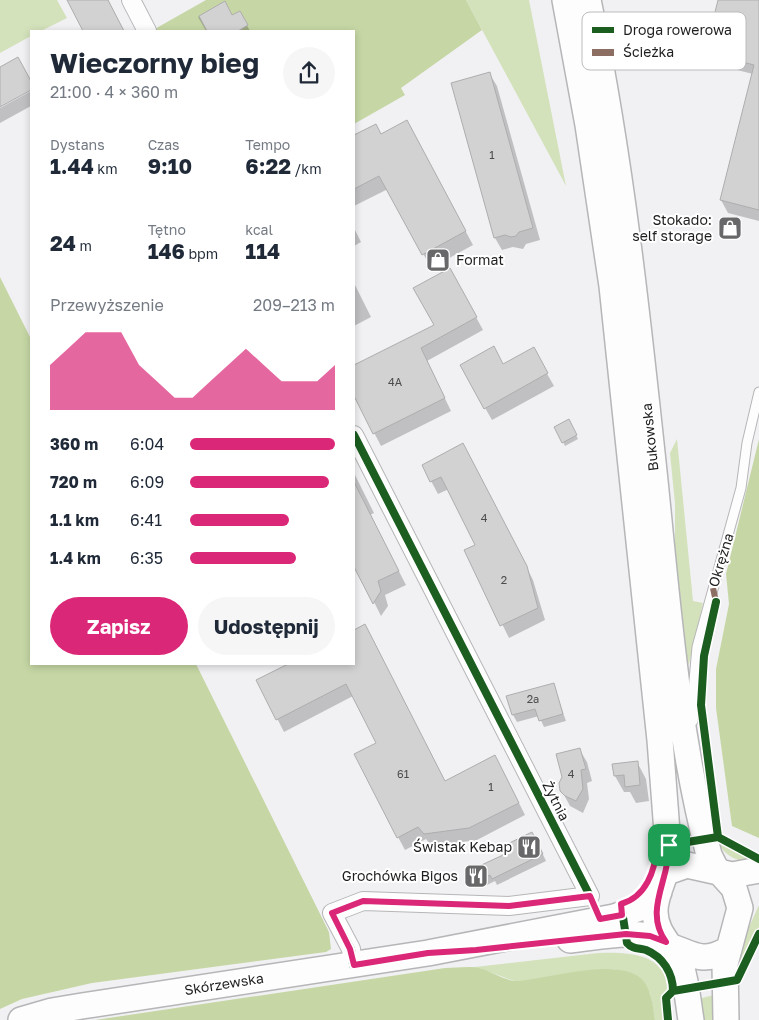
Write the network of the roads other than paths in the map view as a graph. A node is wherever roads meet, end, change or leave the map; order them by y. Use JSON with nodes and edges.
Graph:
{"nodes":[{"id":1,"x":131,"y":0,"type":"edge"},
{"id":2,"x":565,"y":0,"type":"edge"},
{"id":3,"x":146,"y":30,"type":"edge"},
{"id":4,"x":601,"y":70,"type":"edge"},
{"id":5,"x":759,"y":392,"type":"edge"},
{"id":6,"x":355,"y":437,"type":"edge"},
{"id":7,"x":694,"y":790,"type":"junction"},
{"id":8,"x":759,"y":870,"type":"edge"},
{"id":9,"x":719,"y":871,"type":"junction"},
{"id":10,"x":663,"y":882,"type":"junction"},
{"id":11,"x":759,"y":896,"type":"edge"},
{"id":12,"x":595,"y":908,"type":"junction"},
{"id":13,"x":739,"y":919,"type":"junction"},
{"id":14,"x":667,"y":944,"type":"junction"},
{"id":15,"x":727,"y":950,"type":"junction"},
{"id":16,"x":428,"y":953,"type":"junction"},
{"id":17,"x":354,"y":965,"type":"junction"},
{"id":18,"x":689,"y":1018,"type":"edge"},
{"id":19,"x":21,"y":1020,"type":"edge"},
{"id":20,"x":726,"y":1020,"type":"edge"}],
"edges":[{"from":1,"to":3,"type":"street"},
{"from":2,"to":10,"type":"main road","name":"Bukowska"},
{"from":4,"to":7,"type":"main road","name":"Bukowska"},
{"from":5,"to":7,"type":"lane","name":"Okrężna"},
{"from":6,"to":12,"type":"street","name":"Żytnia"},
{"from":7,"to":9,"type":"main road","name":"Bukowska"},
{"from":8,"to":9,"type":"main road"},
{"from":9,"to":10,"type":"main road"},
{"from":9,"to":13,"type":"main road"},
{"from":10,"to":12,"type":"main road","name":"Skórzewska"},
{"from":10,"to":14,"type":"main road"},
{"from":11,"to":13,"type":"main road"},
{"from":12,"to":16,"type":"main road","name":"Skórzewska"},
{"from":12,"to":17,"type":"street"},
{"from":13,"to":15,"type":"main road"},
{"from":14,"to":15,"type":"main road"},
{"from":14,"to":16,"type":"main road","name":"Skórzewska"},
{"from":14,"to":18,"type":"main road"},
{"from":15,"to":20,"type":"main road"},
{"from":16,"to":17,"type":"main road","name":"Skórzewska"},
{"from":17,"to":19,"type":"main road","name":"Skórzewska"}]}
